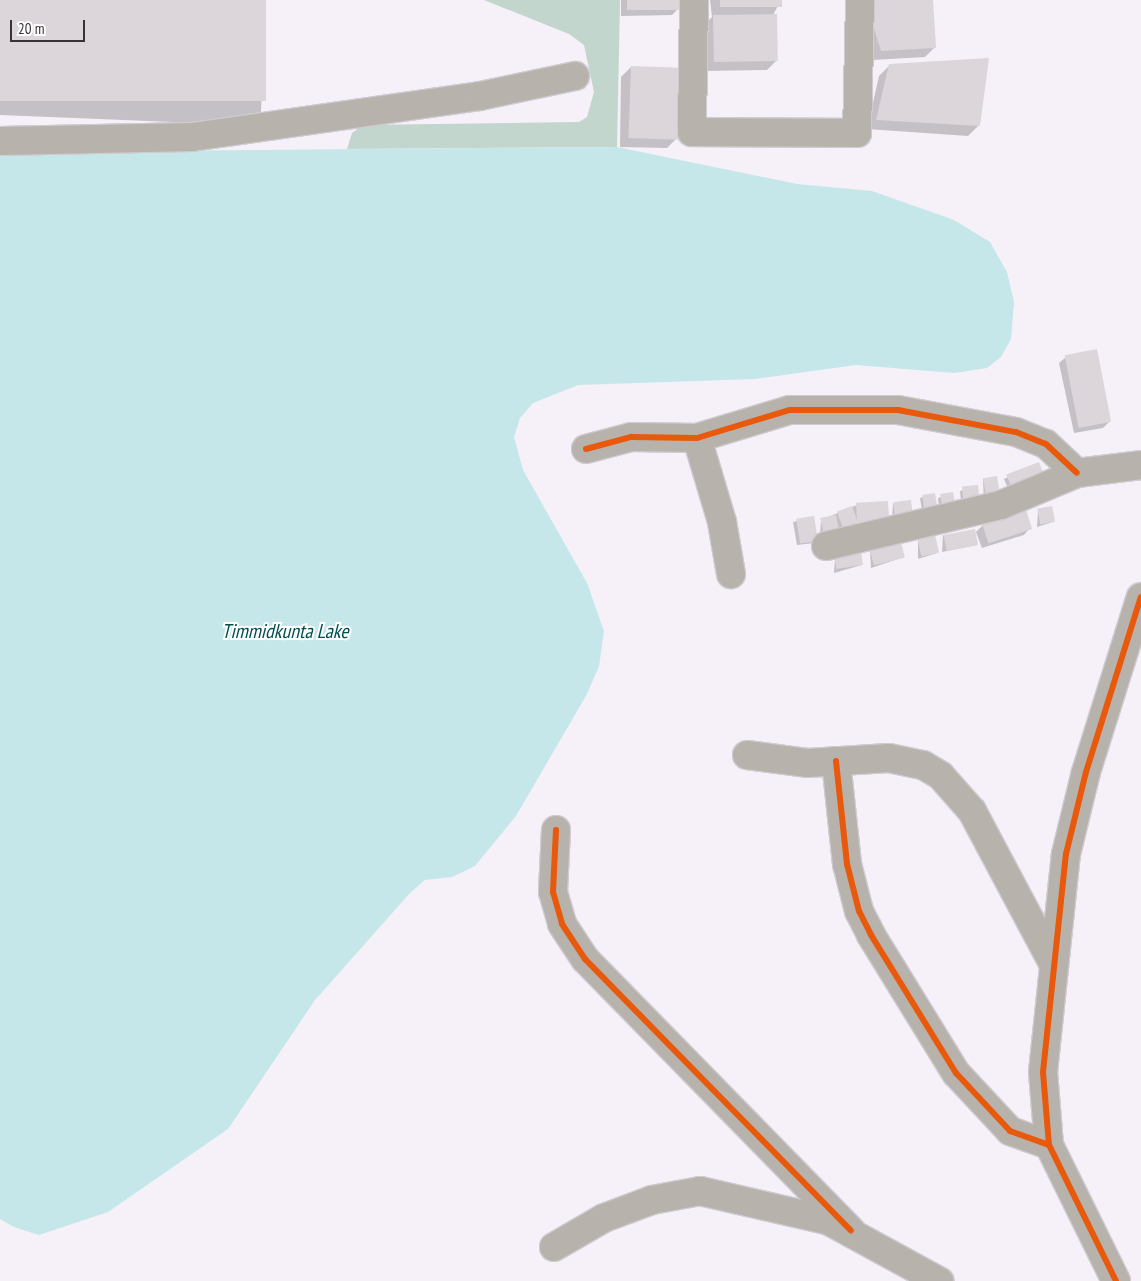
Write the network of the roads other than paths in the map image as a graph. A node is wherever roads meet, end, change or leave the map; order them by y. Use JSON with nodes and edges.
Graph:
{"nodes":[{"id":1,"x":694,"y":0,"type":"edge"},
{"id":2,"x":860,"y":0,"type":"edge"},
{"id":3,"x":575,"y":76,"type":"dead end"},
{"id":4,"x":0,"y":141,"type":"edge"},
{"id":5,"x":697,"y":438,"type":"junction"},
{"id":6,"x":586,"y":449,"type":"dead end"},
{"id":7,"x":1141,"y":465,"type":"edge"},
{"id":8,"x":1077,"y":473,"type":"junction"},
{"id":9,"x":826,"y":546,"type":"dead end"},
{"id":10,"x":731,"y":574,"type":"dead end"},
{"id":11,"x":1141,"y":597,"type":"edge"},
{"id":12,"x":748,"y":755,"type":"dead end"},
{"id":13,"x":836,"y":761,"type":"junction"},
{"id":14,"x":556,"y":830,"type":"dead end"},
{"id":15,"x":1054,"y":966,"type":"junction"},
{"id":16,"x":1049,"y":1145,"type":"junction"},
{"id":17,"x":851,"y":1231,"type":"junction"},
{"id":18,"x":554,"y":1248,"type":"dead end"},
{"id":19,"x":939,"y":1281,"type":"edge"},
{"id":20,"x":1116,"y":1281,"type":"edge"}],
"edges":[{"from":1,"to":2,"type":"street"},
{"from":3,"to":4,"type":"street"},
{"from":5,"to":6,"type":"street"},
{"from":5,"to":8,"type":"street"},
{"from":5,"to":10,"type":"street"},
{"from":7,"to":8,"type":"street"},
{"from":8,"to":9,"type":"street"},
{"from":11,"to":15,"type":"street"},
{"from":12,"to":13,"type":"street"},
{"from":13,"to":15,"type":"street"},
{"from":13,"to":16,"type":"street"},
{"from":14,"to":17,"type":"street"},
{"from":15,"to":16,"type":"street"},
{"from":16,"to":20,"type":"street"},
{"from":17,"to":18,"type":"street"},
{"from":17,"to":19,"type":"street"}]}
